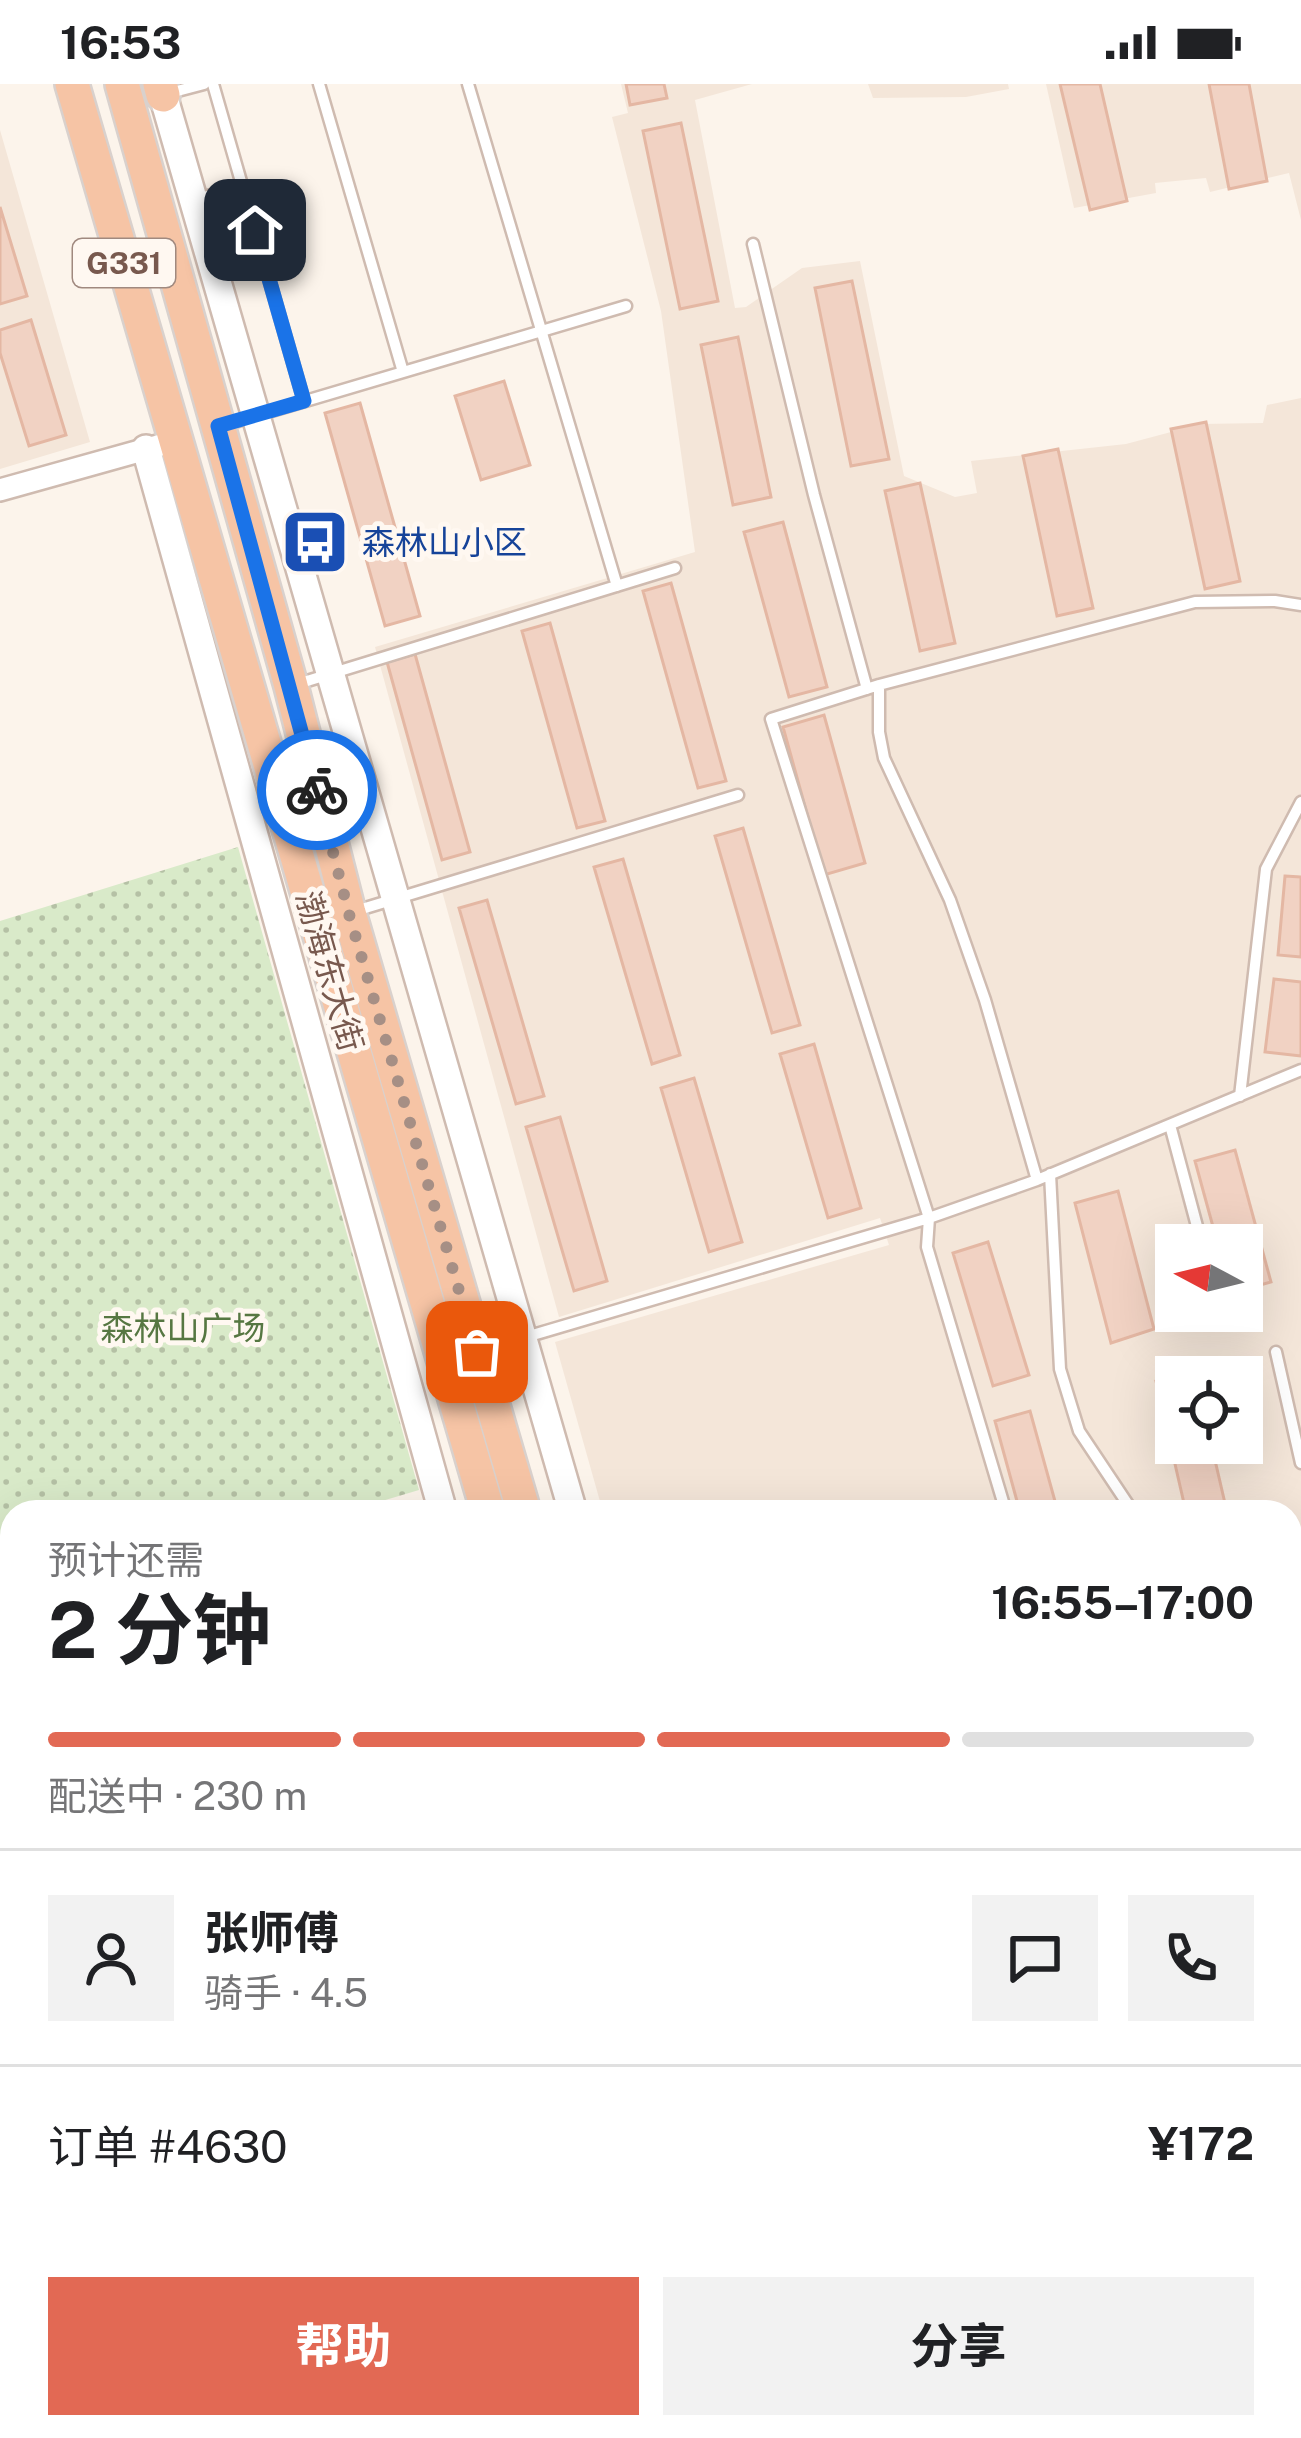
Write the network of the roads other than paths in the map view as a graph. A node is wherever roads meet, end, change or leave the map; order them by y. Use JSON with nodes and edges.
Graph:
{"nodes":[{"id":1,"x":72,"y":84,"type":"edge"},
{"id":2,"x":122,"y":84,"type":"edge"},
{"id":3,"x":208,"y":84,"type":"edge"},
{"id":4,"x":319,"y":84,"type":"edge"},
{"id":5,"x":468,"y":84,"type":"edge"},
{"id":6,"x":161,"y":90,"type":"edge"},
{"id":7,"x":242,"y":187,"type":"junction"},
{"id":8,"x":193,"y":200,"type":"junction"},
{"id":9,"x":753,"y":244,"type":"dead end"},
{"id":10,"x":626,"y":306,"type":"dead end"},
{"id":11,"x":541,"y":331,"type":"junction"},
{"id":12,"x":403,"y":372,"type":"junction"},
{"id":13,"x":304,"y":401,"type":"junction"},
{"id":14,"x":255,"y":416,"type":"junction"},
{"id":15,"x":218,"y":426,"type":"junction"},
{"id":16,"x":161,"y":445,"type":"junction"},
{"id":17,"x":0,"y":490,"type":"edge"},
{"id":18,"x":675,"y":568,"type":"dead end"},
{"id":19,"x":617,"y":586,"type":"junction"},
{"id":20,"x":1301,"y":605,"type":"edge"},
{"id":21,"x":330,"y":675,"type":"junction"},
{"id":22,"x":291,"y":686,"type":"junction"},
{"id":23,"x":873,"y":687,"type":"junction"},
{"id":24,"x":738,"y":795,"type":"dead end"},
{"id":25,"x":1301,"y":802,"type":"edge"},
{"id":26,"x":395,"y":899,"type":"junction"},
{"id":27,"x":349,"y":914,"type":"junction"},
{"id":28,"x":1301,"y":1070,"type":"edge"},
{"id":29,"x":1240,"y":1096,"type":"junction"},
{"id":30,"x":1170,"y":1125,"type":"junction"},
{"id":31,"x":1050,"y":1174,"type":"junction"},
{"id":32,"x":1037,"y":1180,"type":"junction"},
{"id":33,"x":929,"y":1218,"type":"junction"},
{"id":34,"x":1196,"y":1224,"type":"edge"},
{"id":35,"x":521,"y":1338,"type":"junction"},
{"id":36,"x":477,"y":1352,"type":"junction"},
{"id":37,"x":1276,"y":1352,"type":"dead end"},
{"id":38,"x":444,"y":1362,"type":"junction"},
{"id":39,"x":1301,"y":1463,"type":"edge"},
{"id":40,"x":433,"y":1500,"type":"edge"},
{"id":41,"x":484,"y":1500,"type":"edge"},
{"id":42,"x":520,"y":1500,"type":"edge"},
{"id":43,"x":570,"y":1500,"type":"edge"},
{"id":44,"x":1002,"y":1500,"type":"edge"},
{"id":45,"x":1125,"y":1500,"type":"edge"},
{"id":46,"x":0,"y":2306,"type":"edge"},
{"id":47,"x":0,"y":2333,"type":"edge"}],
"edges":[{"from":1,"to":16,"type":"highway","name":"渤海东大街","number":"G331"},
{"from":2,"to":15,"type":"highway","name":"渤海东大街","number":"G331"},
{"from":3,"to":6,"type":"lane"},
{"from":3,"to":7,"type":"lane"},
{"from":4,"to":12,"type":"lane"},
{"from":5,"to":11,"type":"lane"},
{"from":6,"to":8,"type":"street"},
{"from":7,"to":8,"type":"lane"},
{"from":7,"to":13,"type":"lane"},
{"from":8,"to":14,"type":"street"},
{"from":9,"to":23,"type":"lane"},
{"from":10,"to":11,"type":"lane"},
{"from":11,"to":12,"type":"lane"},
{"from":11,"to":19,"type":"lane"},
{"from":12,"to":13,"type":"lane"},
{"from":13,"to":14,"type":"lane"},
{"from":14,"to":15,"type":"lane"},
{"from":14,"to":21,"type":"street"},
{"from":15,"to":22,"type":"highway","name":"渤海东大街","number":"G331"},
{"from":16,"to":17,"type":"street"},
{"from":16,"to":38,"type":"highway","name":"渤海东大街","number":"G331"},
{"from":16,"to":40,"type":"street","name":"渤海东大街"},
{"from":18,"to":19,"type":"lane"},
{"from":19,"to":21,"type":"lane"},
{"from":20,"to":23,"type":"lane"},
{"from":21,"to":22,"type":"lane"},
{"from":21,"to":26,"type":"street"},
{"from":22,"to":27,"type":"highway","name":"渤海东大街","number":"G331"},
{"from":23,"to":32,"type":"lane"},
{"from":23,"to":33,"type":"lane"},
{"from":24,"to":26,"type":"lane"},
{"from":25,"to":29,"type":"lane"},
{"from":26,"to":27,"type":"lane"},
{"from":26,"to":35,"type":"street"},
{"from":27,"to":36,"type":"highway","name":"渤海东大街","number":"G331"},
{"from":28,"to":29,"type":"lane"},
{"from":29,"to":30,"type":"lane"},
{"from":30,"to":31,"type":"lane"},
{"from":30,"to":34,"type":"lane"},
{"from":31,"to":32,"type":"lane"},
{"from":31,"to":45,"type":"lane"},
{"from":32,"to":33,"type":"lane"},
{"from":33,"to":35,"type":"lane"},
{"from":33,"to":44,"type":"lane"},
{"from":35,"to":36,"type":"lane"},
{"from":35,"to":43,"type":"street"},
{"from":36,"to":38,"type":"lane"},
{"from":36,"to":42,"type":"highway","name":"渤海东大街","number":"G331"},
{"from":37,"to":39,"type":"lane"},
{"from":38,"to":41,"type":"highway","name":"渤海东大街","number":"G331"},
{"from":46,"to":47,"type":"main road"}]}
